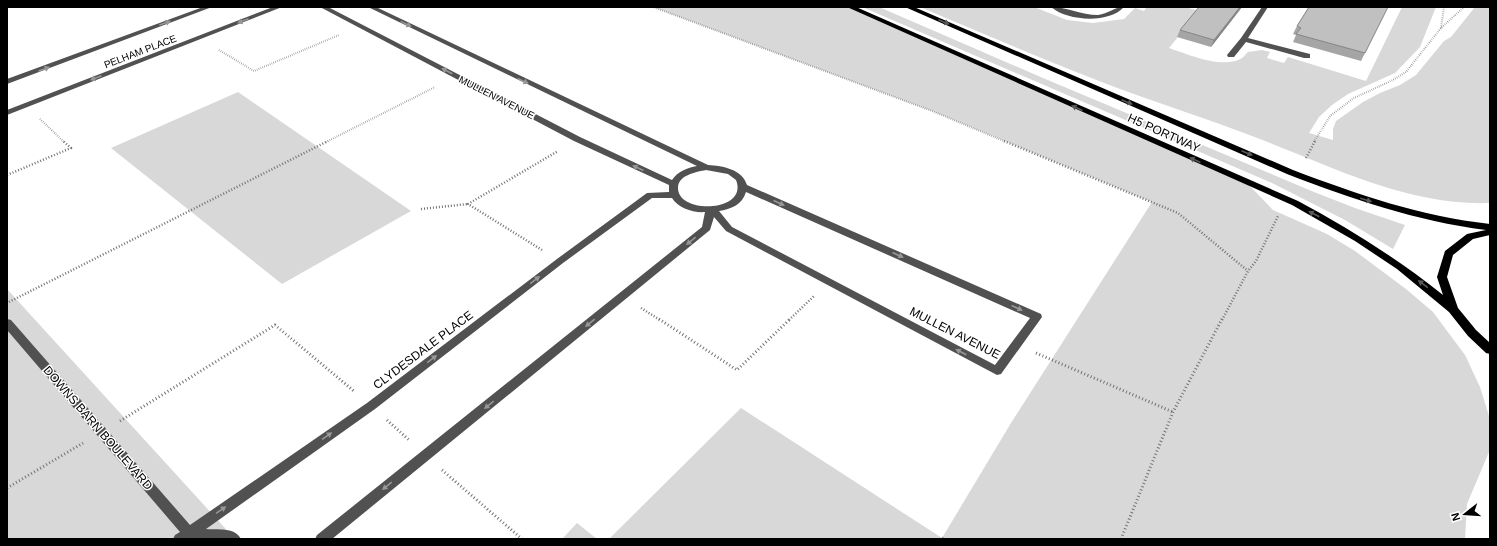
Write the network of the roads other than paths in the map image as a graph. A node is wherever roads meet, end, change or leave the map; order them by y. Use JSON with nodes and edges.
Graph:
{"nodes":[{"id":1,"x":209,"y":7,"type":"edge"},
{"id":2,"x":279,"y":7,"type":"edge"},
{"id":3,"x":323,"y":7,"type":"edge"},
{"id":4,"x":371,"y":7,"type":"edge"},
{"id":5,"x":850,"y":7,"type":"edge"},
{"id":6,"x":908,"y":7,"type":"edge"},
{"id":7,"x":1054,"y":7,"type":"edge"},
{"id":8,"x":1121,"y":7,"type":"edge"},
{"id":9,"x":1265,"y":7,"type":"edge"},
{"id":10,"x":1244,"y":39,"type":"junction"},
{"id":11,"x":1231,"y":55,"type":"dead end"},
{"id":12,"x":1307,"y":56,"type":"dead end"},
{"id":13,"x":7,"y":82,"type":"edge"},
{"id":14,"x":7,"y":113,"type":"edge"},
{"id":15,"x":706,"y":167,"type":"junction"},
{"id":16,"x":743,"y":188,"type":"junction"},
{"id":17,"x":673,"y":190,"type":"junction"},
{"id":18,"x":711,"y":210,"type":"junction"},
{"id":19,"x":1490,"y":227,"type":"edge"},
{"id":20,"x":1490,"y":232,"type":"edge"},
{"id":21,"x":1453,"y":308,"type":"junction"},
{"id":22,"x":7,"y":323,"type":"edge"},
{"id":23,"x":1490,"y":350,"type":"edge"},
{"id":24,"x":184,"y":536,"type":"edge"},
{"id":25,"x":234,"y":539,"type":"edge"},
{"id":26,"x":322,"y":539,"type":"edge"}],
"edges":[{"from":13,"to":1,"type":"street","name":"PELHAM PLACE","one_way":true},
{"from":2,"to":14,"type":"street","name":"PELHAM PLACE","one_way":true},
{"from":17,"to":3,"type":"street","name":"MULLEN AVENUE","one_way":true},
{"from":4,"to":15,"type":"street","one_way":true},
{"from":21,"to":5,"type":"main road","name":"H5 PORTWAY","one_way":true},
{"from":6,"to":19,"type":"main road","name":"H5 PORTWAY","one_way":true},
{"from":7,"to":8,"type":"street"},
{"from":9,"to":10,"type":"street"},
{"from":10,"to":11,"type":"street"},
{"from":10,"to":12,"type":"street"},
{"from":15,"to":16,"type":"street"},
{"from":15,"to":17,"type":"street"},
{"from":16,"to":18,"type":"street"},
{"from":16,"to":18,"type":"street","name":"MULLEN AVENUE","one_way":true},
{"from":17,"to":18,"type":"street"},
{"from":24,"to":17,"type":"street","name":"CLYDESDALE PLACE","one_way":true},
{"from":18,"to":26,"type":"street","one_way":true},
{"from":20,"to":21,"type":"main road"},
{"from":21,"to":23,"type":"main road"},
{"from":22,"to":24,"type":"street","name":"DOWNS BARN BOULEVARD"},
{"from":24,"to":25,"type":"street"}]}
